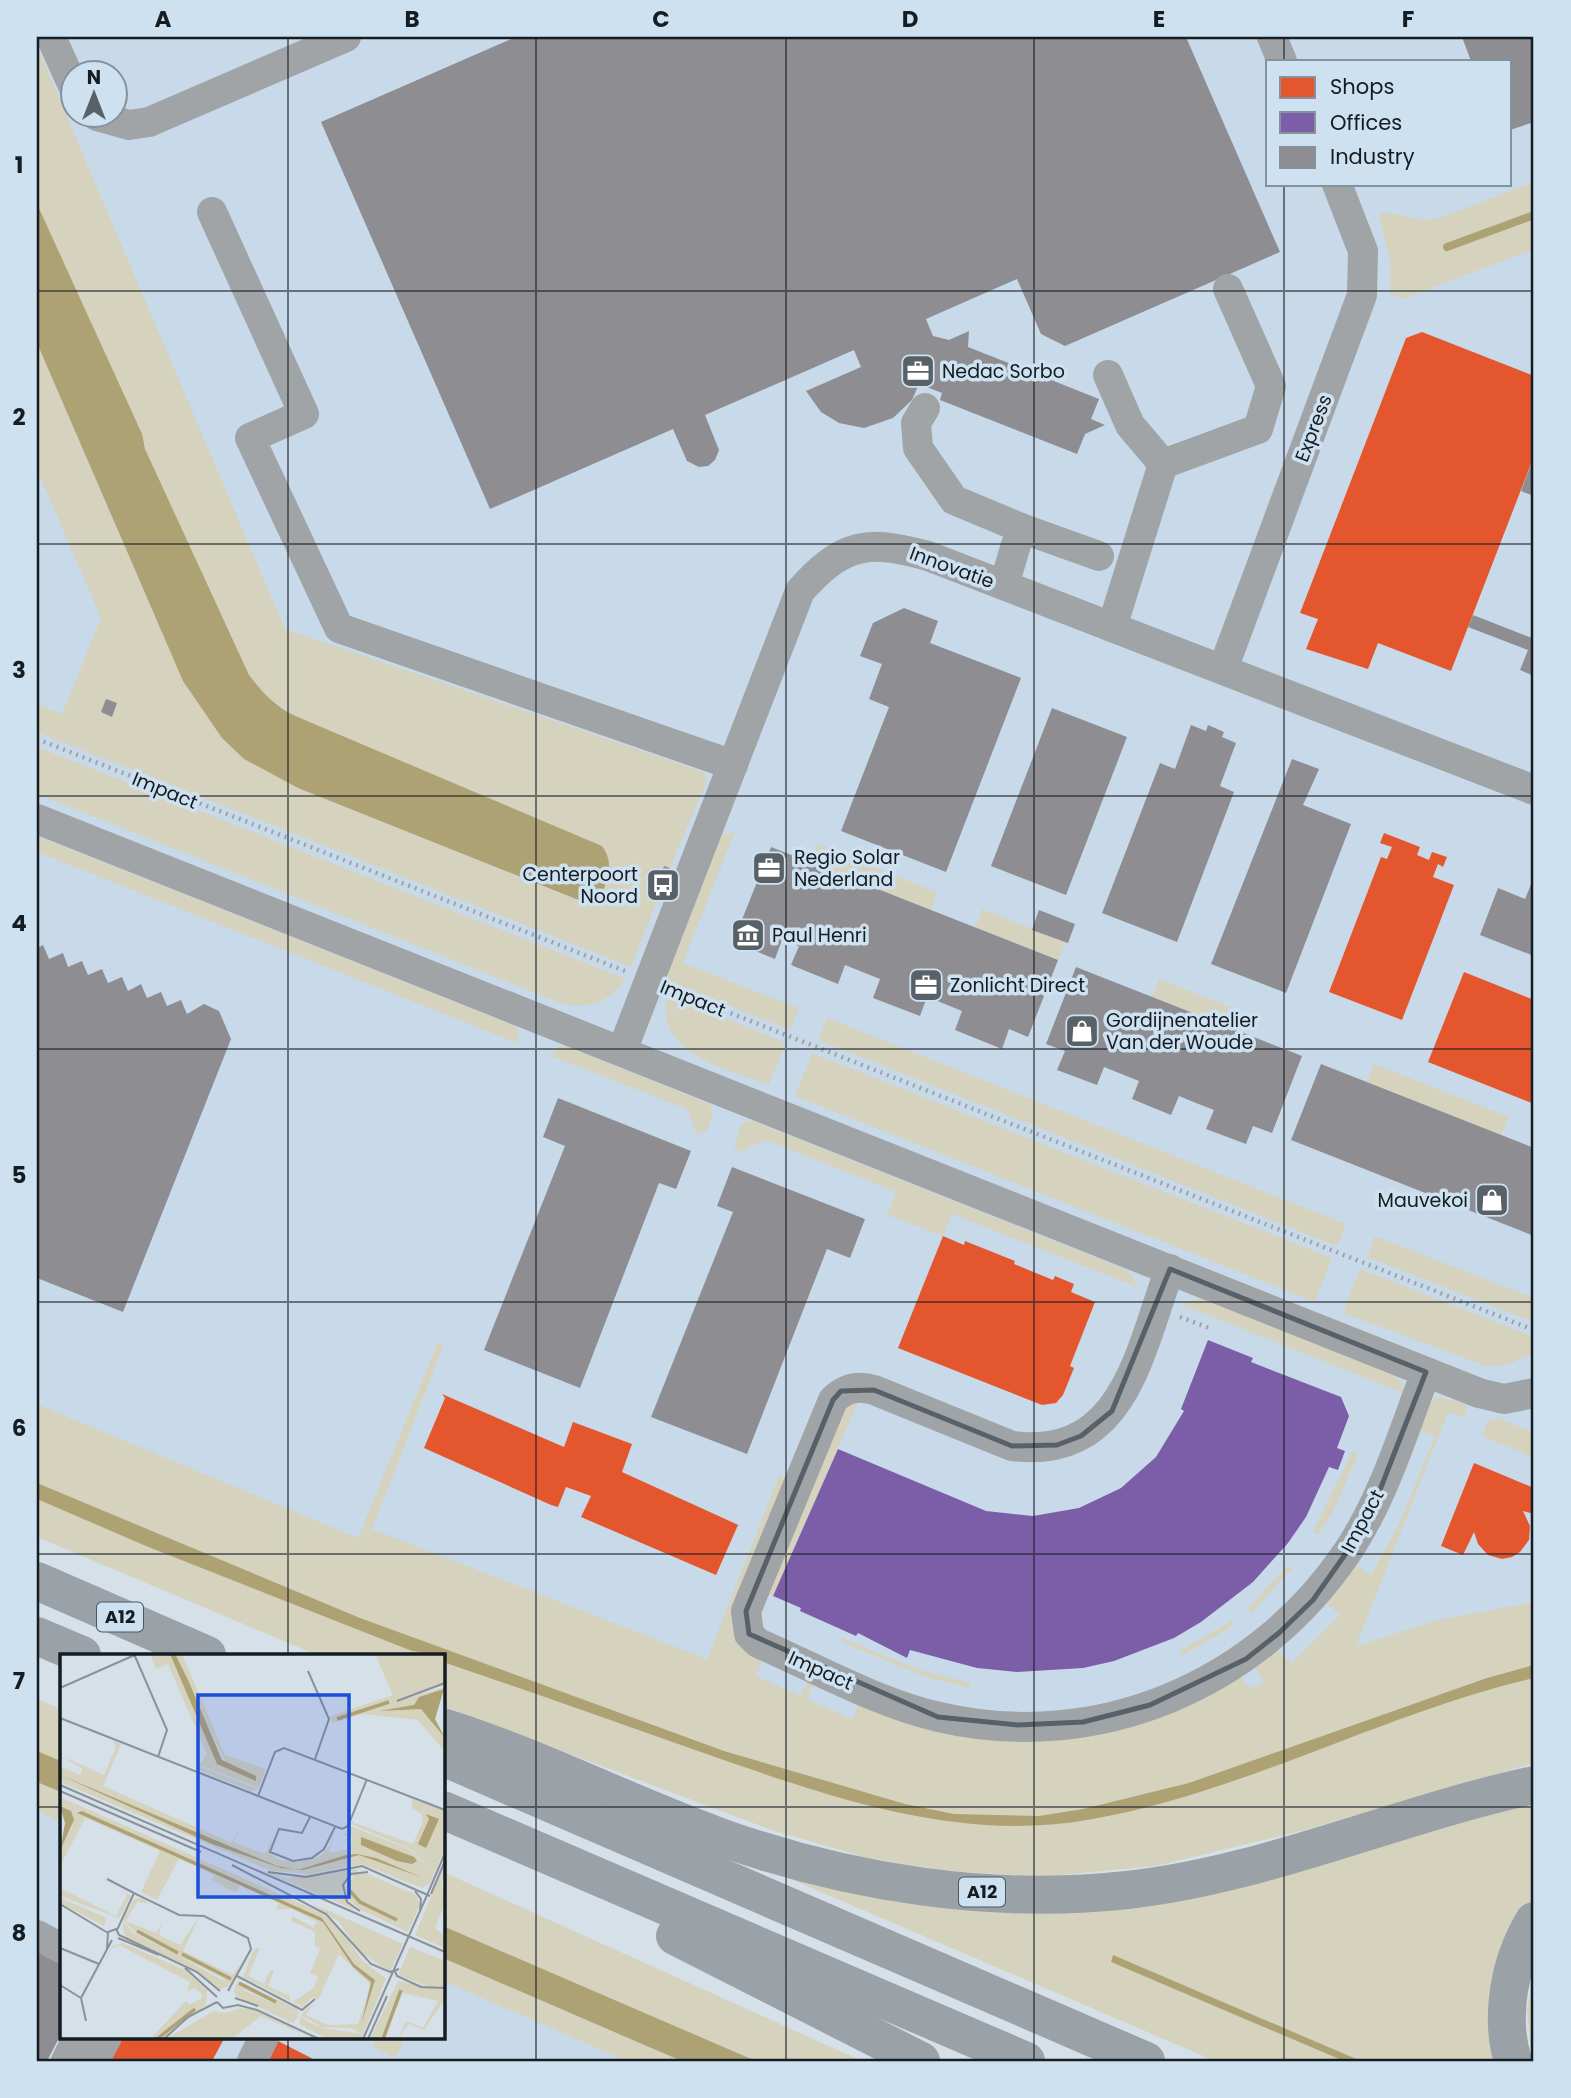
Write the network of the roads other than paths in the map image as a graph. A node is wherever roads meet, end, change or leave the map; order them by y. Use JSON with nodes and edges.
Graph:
{"nodes":[{"id":1,"x":51,"y":37,"type":"edge"},
{"id":2,"x":346,"y":37,"type":"edge"},
{"id":3,"x":1272,"y":37,"type":"edge"},
{"id":4,"x":61,"y":60,"type":"edge"},
{"id":5,"x":1283,"y":60,"type":"edge"},
{"id":6,"x":130,"y":125,"type":"edge"},
{"id":7,"x":1338,"y":186,"type":"edge"},
{"id":8,"x":212,"y":212,"type":"dead end"},
{"id":9,"x":1227,"y":289,"type":"dead end"},
{"id":10,"x":1108,"y":375,"type":"dead end"},
{"id":11,"x":925,"y":408,"type":"dead end"},
{"id":12,"x":1163,"y":464,"type":"junction"},
{"id":13,"x":1021,"y":528,"type":"junction"},
{"id":14,"x":1099,"y":556,"type":"dead end"},
{"id":15,"x":1004,"y":585,"type":"junction"},
{"id":16,"x":1112,"y":626,"type":"junction"},
{"id":17,"x":1223,"y":669,"type":"junction"},
{"id":18,"x":733,"y":765,"type":"junction"},
{"id":19,"x":1534,"y":790,"type":"edge"},
{"id":20,"x":37,"y":819,"type":"edge"},
{"id":21,"x":622,"y":1051,"type":"junction"},
{"id":22,"x":1170,"y":1269,"type":"junction"},
{"id":23,"x":1426,"y":1372,"type":"junction"},
{"id":24,"x":1534,"y":1392,"type":"edge"},
{"id":25,"x":37,"y":1581,"type":"edge"},
{"id":26,"x":37,"y":1636,"type":"edge"},
{"id":27,"x":80,"y":1654,"type":"edge"},
{"id":28,"x":204,"y":1654,"type":"edge"},
{"id":29,"x":444,"y":1727,"type":"edge"},
{"id":30,"x":444,"y":1757,"type":"edge"},
{"id":31,"x":1534,"y":1785,"type":"edge"},
{"id":32,"x":444,"y":1810,"type":"edge"},
{"id":33,"x":444,"y":1819,"type":"edge"},
{"id":34,"x":1534,"y":1921,"type":"edge"},
{"id":35,"x":37,"y":1935,"type":"edge"},
{"id":36,"x":60,"y":1947,"type":"edge"},
{"id":37,"x":78,"y":2038,"type":"edge"},
{"id":38,"x":106,"y":2038,"type":"edge"},
{"id":39,"x":264,"y":2038,"type":"edge"},
{"id":40,"x":66,"y":2061,"type":"edge"},
{"id":41,"x":94,"y":2061,"type":"edge"},
{"id":42,"x":252,"y":2061,"type":"edge"},
{"id":43,"x":920,"y":2061,"type":"edge"},
{"id":44,"x":1026,"y":2061,"type":"edge"},
{"id":45,"x":1146,"y":2061,"type":"edge"},
{"id":46,"x":1513,"y":2061,"type":"edge"}],
"edges":[{"from":1,"to":4,"type":"street"},
{"from":2,"to":6,"type":"street"},
{"from":3,"to":5,"type":"street"},
{"from":7,"to":17,"type":"street","name":"Express"},
{"from":8,"to":18,"type":"street"},
{"from":9,"to":12,"type":"street"},
{"from":10,"to":12,"type":"street"},
{"from":11,"to":13,"type":"street"},
{"from":12,"to":16,"type":"street"},
{"from":13,"to":14,"type":"street"},
{"from":13,"to":15,"type":"street"},
{"from":15,"to":16,"type":"street","name":"Innovatie"},
{"from":15,"to":18,"type":"street","name":"Innovatie"},
{"from":16,"to":17,"type":"street","name":"Innovatie"},
{"from":17,"to":19,"type":"street","name":"Innovatie"},
{"from":18,"to":21,"type":"street","name":"Innovatie"},
{"from":20,"to":21,"type":"street"},
{"from":21,"to":22,"type":"street"},
{"from":22,"to":23,"type":"street"},
{"from":22,"to":23,"type":"street","name":"Impact"},
{"from":23,"to":24,"type":"street"},
{"from":25,"to":28,"type":"highway","number":"A12"},
{"from":26,"to":27,"type":"highway","number":"A12"},
{"from":29,"to":31,"type":"highway","number":"A12"},
{"from":30,"to":45,"type":"highway"},
{"from":32,"to":44,"type":"highway"},
{"from":33,"to":43,"type":"highway"},
{"from":34,"to":46,"type":"highway"},
{"from":35,"to":36,"type":"street"},
{"from":37,"to":40,"type":"street"},
{"from":38,"to":41,"type":"street"},
{"from":39,"to":42,"type":"street"}]}
